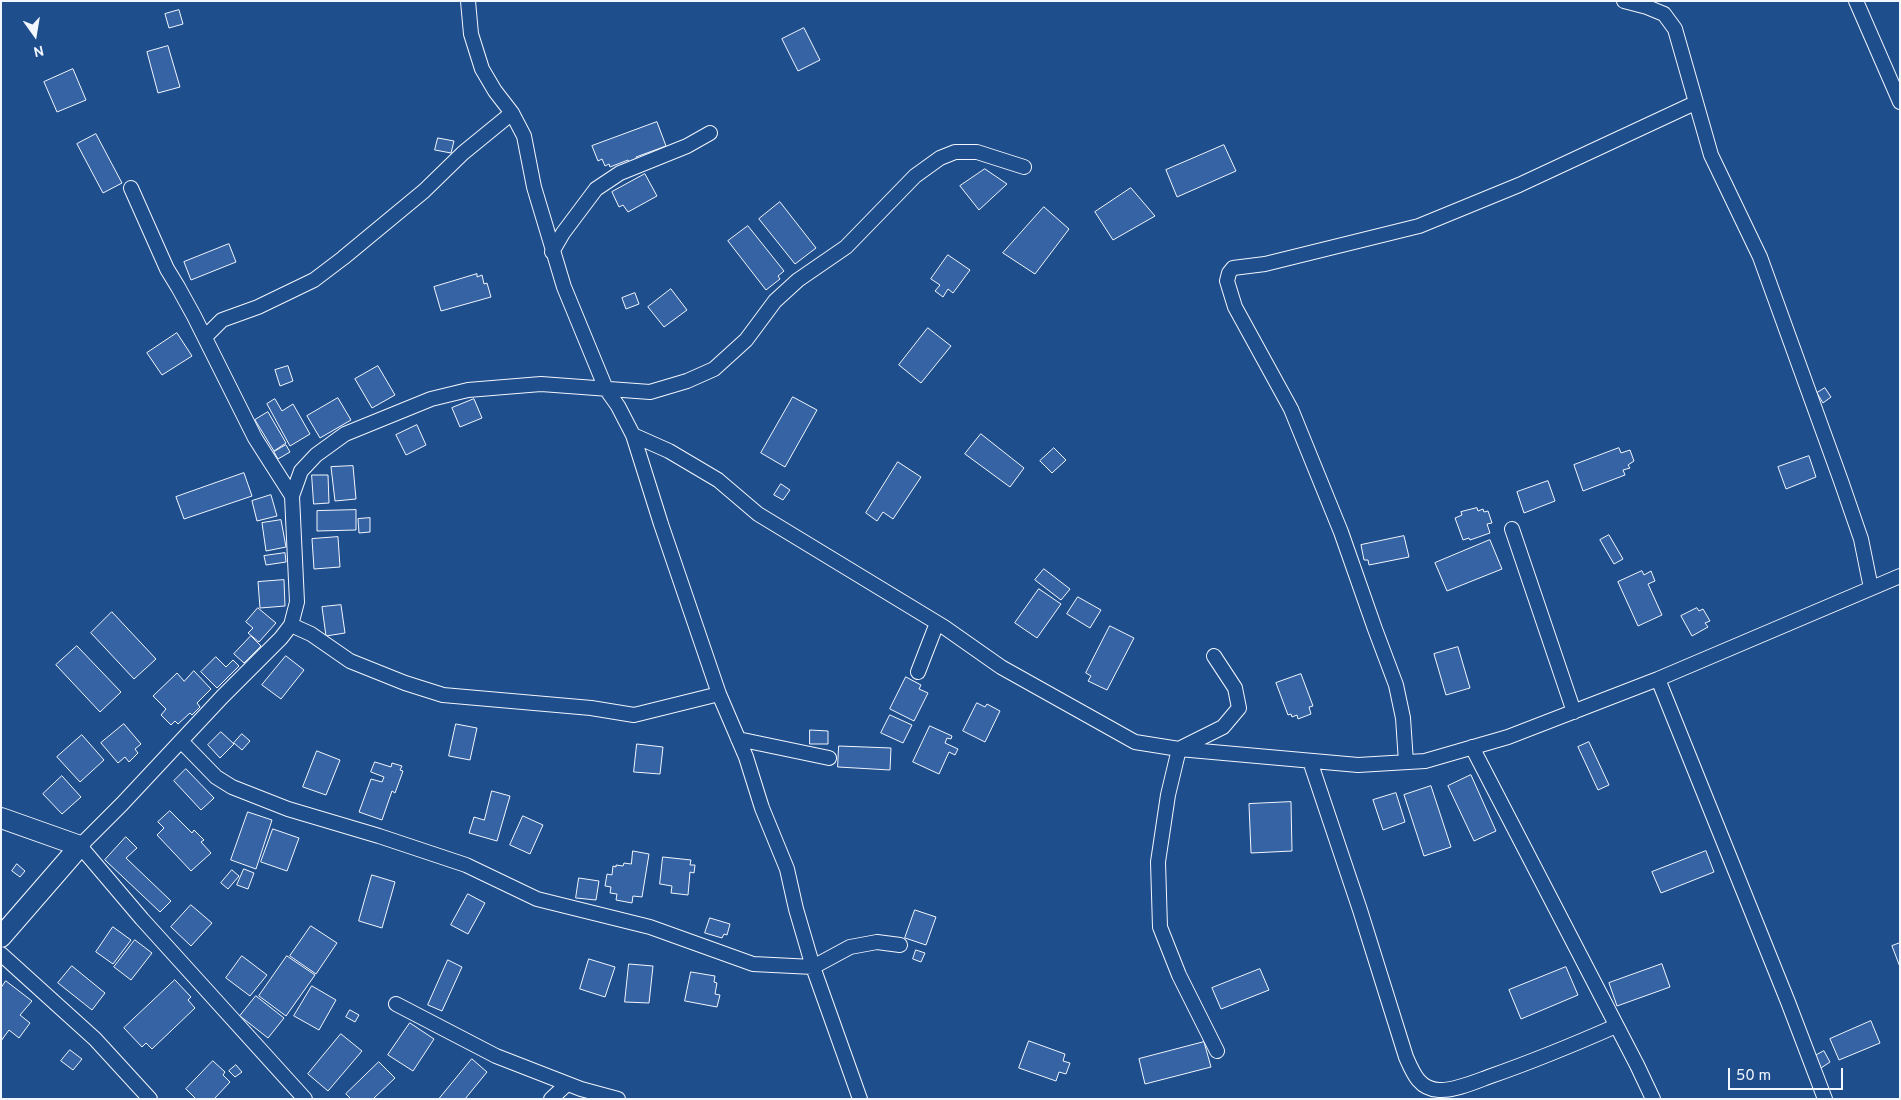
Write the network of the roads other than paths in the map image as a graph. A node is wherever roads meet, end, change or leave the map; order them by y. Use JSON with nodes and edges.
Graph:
{"nodes":[{"id":1,"x":468,"y":1,"type":"edge"},
{"id":2,"x":1624,"y":1,"type":"edge"},
{"id":3,"x":1856,"y":1,"type":"edge"},
{"id":4,"x":1900,"y":102,"type":"edge"},
{"id":5,"x":1695,"y":103,"type":"junction"},
{"id":6,"x":512,"y":113,"type":"junction"},
{"id":7,"x":710,"y":133,"type":"dead end"},
{"id":8,"x":1024,"y":167,"type":"dead end"},
{"id":9,"x":131,"y":188,"type":"dead end"},
{"id":10,"x":552,"y":252,"type":"junction"},
{"id":11,"x":205,"y":338,"type":"junction"},
{"id":12,"x":606,"y":389,"type":"junction"},
{"id":13,"x":634,"y":435,"type":"junction"},
{"id":14,"x":292,"y":496,"type":"junction"},
{"id":15,"x":1512,"y":529,"type":"dead end"},
{"id":16,"x":1900,"y":576,"type":"edge"},
{"id":17,"x":1871,"y":588,"type":"junction"},
{"id":18,"x":937,"y":623,"type":"junction"},
{"id":19,"x":291,"y":624,"type":"junction"},
{"id":20,"x":1214,"y":656,"type":"dead end"},
{"id":21,"x":918,"y":672,"type":"dead end"},
{"id":22,"x":1658,"y":679,"type":"junction"},
{"id":23,"x":719,"y":694,"type":"junction"},
{"id":24,"x":1574,"y":712,"type":"junction"},
{"id":25,"x":738,"y":740,"type":"junction"},
{"id":26,"x":181,"y":741,"type":"junction"},
{"id":27,"x":1472,"y":747,"type":"junction"},
{"id":28,"x":1179,"y":749,"type":"junction"},
{"id":29,"x":829,"y":758,"type":"dead end"},
{"id":30,"x":1310,"y":761,"type":"junction"},
{"id":31,"x":1406,"y":762,"type":"junction"},
{"id":32,"x":1,"y":818,"type":"edge"},
{"id":33,"x":80,"y":846,"type":"junction"},
{"id":34,"x":1,"y":937,"type":"edge"},
{"id":35,"x":900,"y":945,"type":"dead end"},
{"id":36,"x":1,"y":954,"type":"edge"},
{"id":37,"x":813,"y":967,"type":"junction"},
{"id":38,"x":396,"y":1004,"type":"dead end"},
{"id":39,"x":1616,"y":1026,"type":"junction"},
{"id":40,"x":1216,"y":1051,"type":"dead end"},
{"id":41,"x":567,"y":1084,"type":"junction"},
{"id":42,"x":150,"y":1099,"type":"edge"},
{"id":43,"x":305,"y":1099,"type":"edge"},
{"id":44,"x":551,"y":1099,"type":"edge"},
{"id":45,"x":618,"y":1099,"type":"edge"},
{"id":46,"x":860,"y":1099,"type":"edge"},
{"id":47,"x":1653,"y":1099,"type":"edge"},
{"id":48,"x":1825,"y":1099,"type":"edge"}],
"edges":[{"from":1,"to":6,"type":"street"},
{"from":2,"to":5,"type":"street"},
{"from":3,"to":4,"type":"street"},
{"from":5,"to":17,"type":"street"},
{"from":5,"to":31,"type":"street"},
{"from":6,"to":10,"type":"street"},
{"from":6,"to":11,"type":"street"},
{"from":7,"to":10,"type":"street"},
{"from":8,"to":12,"type":"street"},
{"from":9,"to":11,"type":"street"},
{"from":10,"to":12,"type":"street"},
{"from":11,"to":14,"type":"street"},
{"from":12,"to":13,"type":"street"},
{"from":12,"to":14,"type":"street"},
{"from":13,"to":18,"type":"street"},
{"from":13,"to":23,"type":"street"},
{"from":14,"to":19,"type":"street"},
{"from":15,"to":24,"type":"street"},
{"from":16,"to":17,"type":"street"},
{"from":17,"to":22,"type":"street"},
{"from":18,"to":21,"type":"street"},
{"from":18,"to":28,"type":"street"},
{"from":19,"to":23,"type":"street"},
{"from":19,"to":26,"type":"street"},
{"from":20,"to":28,"type":"street"},
{"from":22,"to":24,"type":"street"},
{"from":22,"to":48,"type":"street"},
{"from":23,"to":25,"type":"street"},
{"from":24,"to":27,"type":"street"},
{"from":25,"to":29,"type":"street"},
{"from":25,"to":37,"type":"street"},
{"from":26,"to":33,"type":"street"},
{"from":26,"to":37,"type":"street"},
{"from":27,"to":31,"type":"street"},
{"from":27,"to":39,"type":"street"},
{"from":28,"to":30,"type":"street"},
{"from":28,"to":40,"type":"street"},
{"from":30,"to":31,"type":"street"},
{"from":30,"to":39,"type":"street"},
{"from":32,"to":33,"type":"street"},
{"from":33,"to":34,"type":"street"},
{"from":33,"to":43,"type":"street"},
{"from":35,"to":37,"type":"street"},
{"from":36,"to":42,"type":"street"},
{"from":37,"to":46,"type":"street"},
{"from":38,"to":41,"type":"street"},
{"from":39,"to":47,"type":"street"},
{"from":41,"to":44,"type":"street"},
{"from":41,"to":45,"type":"street"}]}
